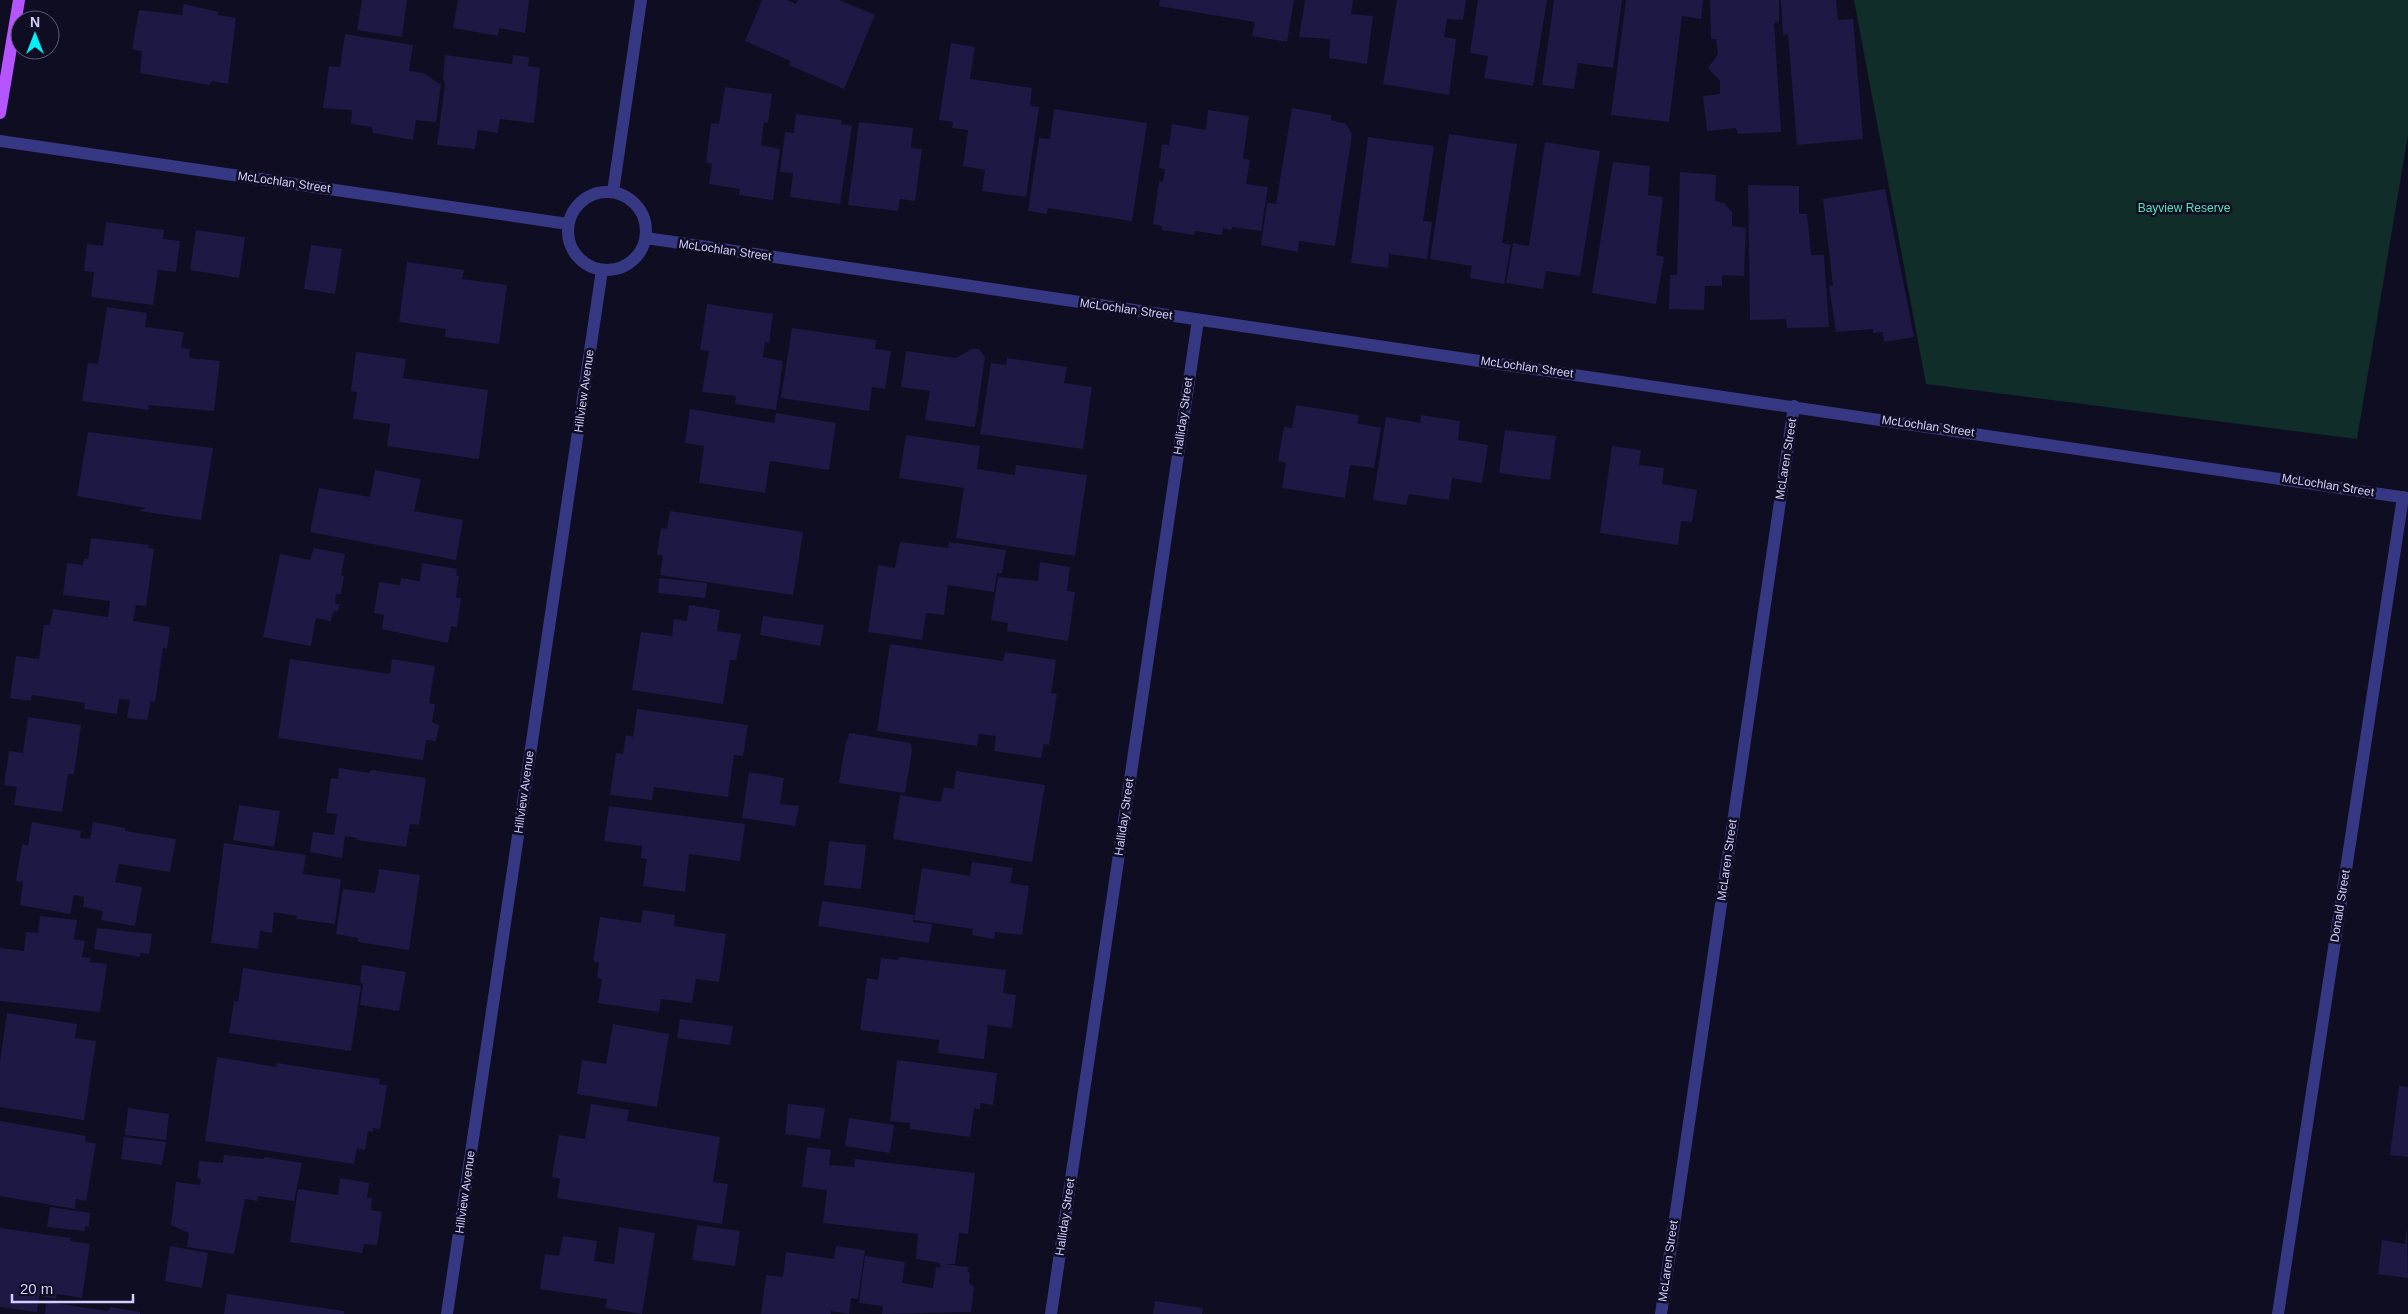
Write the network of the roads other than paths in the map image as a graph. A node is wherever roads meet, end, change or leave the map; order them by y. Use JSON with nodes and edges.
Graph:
{"nodes":[{"id":1,"x":19,"y":0,"type":"edge"},
{"id":2,"x":641,"y":0,"type":"edge"},
{"id":3,"x":0,"y":112,"type":"edge"},
{"id":4,"x":0,"y":141,"type":"edge"},
{"id":5,"x":613,"y":192,"type":"junction"},
{"id":6,"x":568,"y":224,"type":"junction"},
{"id":7,"x":646,"y":238,"type":"junction"},
{"id":8,"x":602,"y":270,"type":"junction"},
{"id":9,"x":1198,"y":320,"type":"junction"},
{"id":10,"x":1794,"y":406,"type":"junction"},
{"id":11,"x":2405,"y":497,"type":"edge"},
{"id":12,"x":447,"y":1314,"type":"edge"},
{"id":13,"x":1051,"y":1314,"type":"edge"},
{"id":14,"x":1661,"y":1314,"type":"edge"},
{"id":15,"x":2278,"y":1314,"type":"edge"}],
"edges":[{"from":1,"to":3,"type":"main road"},
{"from":2,"to":5,"type":"street"},
{"from":4,"to":6,"type":"street","name":"McLochlan Street"},
{"from":5,"to":6,"type":"street"},
{"from":5,"to":7,"type":"street"},
{"from":6,"to":8,"type":"street"},
{"from":7,"to":8,"type":"street"},
{"from":7,"to":9,"type":"street","name":"McLochlan Street"},
{"from":8,"to":12,"type":"street","name":"Hillview Avenue"},
{"from":9,"to":10,"type":"street","name":"McLochlan Street"},
{"from":9,"to":13,"type":"street","name":"Halliday Street"},
{"from":10,"to":11,"type":"street","name":"McLochlan Street"},
{"from":10,"to":14,"type":"street","name":"McLaren Street"},
{"from":11,"to":15,"type":"street","name":"Donald Street"}]}
